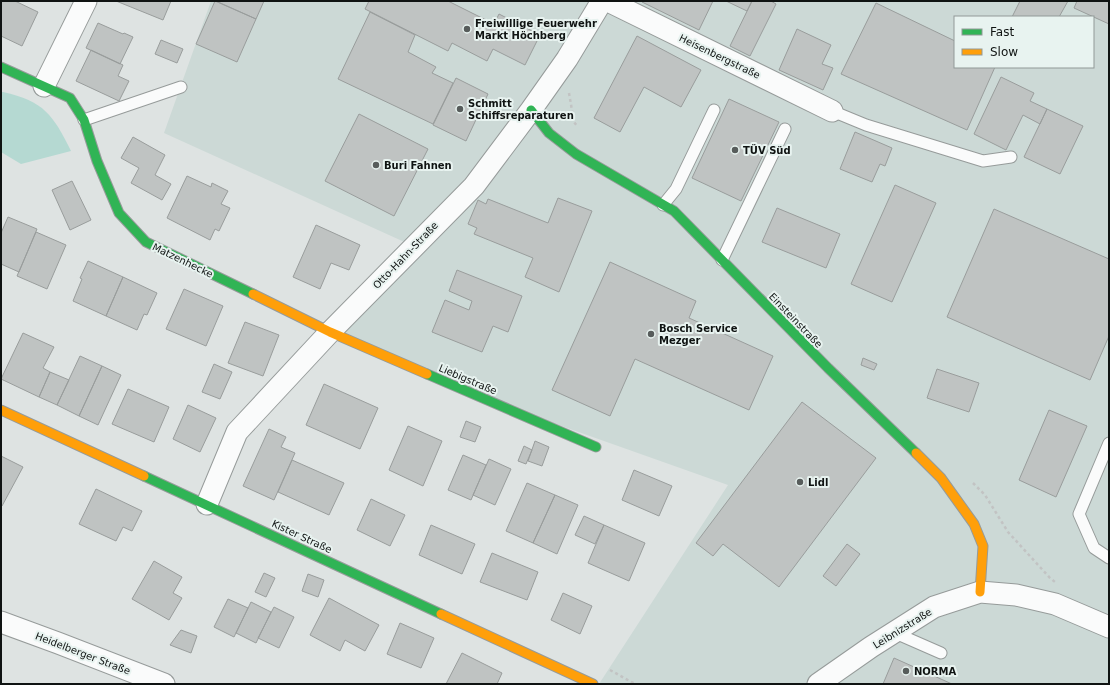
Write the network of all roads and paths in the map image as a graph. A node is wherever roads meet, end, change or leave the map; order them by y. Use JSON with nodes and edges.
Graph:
{"nodes":[{"id":1,"x":86,"y":1,"type":"edge"},
{"id":2,"x":602,"y":1,"type":"edge"},
{"id":3,"x":608,"y":1,"type":"edge"},
{"id":4,"x":1,"y":67,"type":"edge"},
{"id":5,"x":44,"y":86,"type":"junction"},
{"id":6,"x":181,"y":87,"type":"dead end"},
{"id":7,"x":531,"y":110,"type":"junction"},
{"id":8,"x":714,"y":110,"type":"dead end"},
{"id":9,"x":832,"y":111,"type":"joint"},
{"id":10,"x":84,"y":120,"type":"junction"},
{"id":11,"x":786,"y":129,"type":"dead end"},
{"id":12,"x":1011,"y":157,"type":"dead end"},
{"id":13,"x":663,"y":205,"type":"junction"},
{"id":14,"x":722,"y":260,"type":"junction"},
{"id":15,"x":330,"y":332,"type":"junction"},
{"id":16,"x":1,"y":410,"type":"edge"},
{"id":17,"x":1109,"y":443,"type":"edge"},
{"id":18,"x":596,"y":447,"type":"dead end"},
{"id":19,"x":207,"y":504,"type":"junction"},
{"id":20,"x":1109,"y":558,"type":"edge"},
{"id":21,"x":980,"y":592,"type":"junction"},
{"id":22,"x":1,"y":622,"type":"edge"},
{"id":23,"x":1109,"y":627,"type":"edge"},
{"id":24,"x":893,"y":632,"type":"junction"},
{"id":25,"x":941,"y":653,"type":"dead end"},
{"id":26,"x":607,"y":675,"type":"dead end"},
{"id":27,"x":164,"y":684,"type":"edge"},
{"id":28,"x":593,"y":684,"type":"edge"},
{"id":29,"x":635,"y":684,"type":"edge"},
{"id":30,"x":818,"y":684,"type":"edge"}],
"edges":[{"from":1,"to":5,"type":"street"},
{"from":2,"to":7,"type":"street","name":"Otto-Hahn-Straße"},
{"from":3,"to":9,"type":"street","name":"Heisenbergstraße"},
{"from":4,"to":5,"type":"street","name":"Matzenhecke"},
{"from":5,"to":10,"type":"street","name":"Matzenhecke"},
{"from":6,"to":10,"type":"lane"},
{"from":7,"to":13,"type":"street","name":"Einsteinstraße"},
{"from":7,"to":15,"type":"street","name":"Otto-Hahn-Straße"},
{"from":8,"to":13,"type":"lane"},
{"from":9,"to":12,"type":"lane"},
{"from":10,"to":15,"type":"street","name":"Matzenhecke"},
{"from":11,"to":14,"type":"lane"},
{"from":13,"to":14,"type":"street","name":"Einsteinstraße"},
{"from":14,"to":21,"type":"street","name":"Einsteinstraße"},
{"from":15,"to":18,"type":"street","name":"Liebigstraße"},
{"from":15,"to":19,"type":"street","name":"Otto-Hahn-Straße"},
{"from":16,"to":19,"type":"street","name":"Kister Straße"},
{"from":17,"to":20,"type":"lane"},
{"from":19,"to":28,"type":"street","name":"Kister Straße"},
{"from":21,"to":23,"type":"street","name":"Leibnizstraße"},
{"from":21,"to":24,"type":"street","name":"Leibnizstraße"},
{"from":22,"to":27,"type":"street","name":"Heidelberger Straße"},
{"from":24,"to":25,"type":"lane"},
{"from":24,"to":30,"type":"street","name":"Leibnizstraße"},
{"from":26,"to":29,"type":"path"}]}
